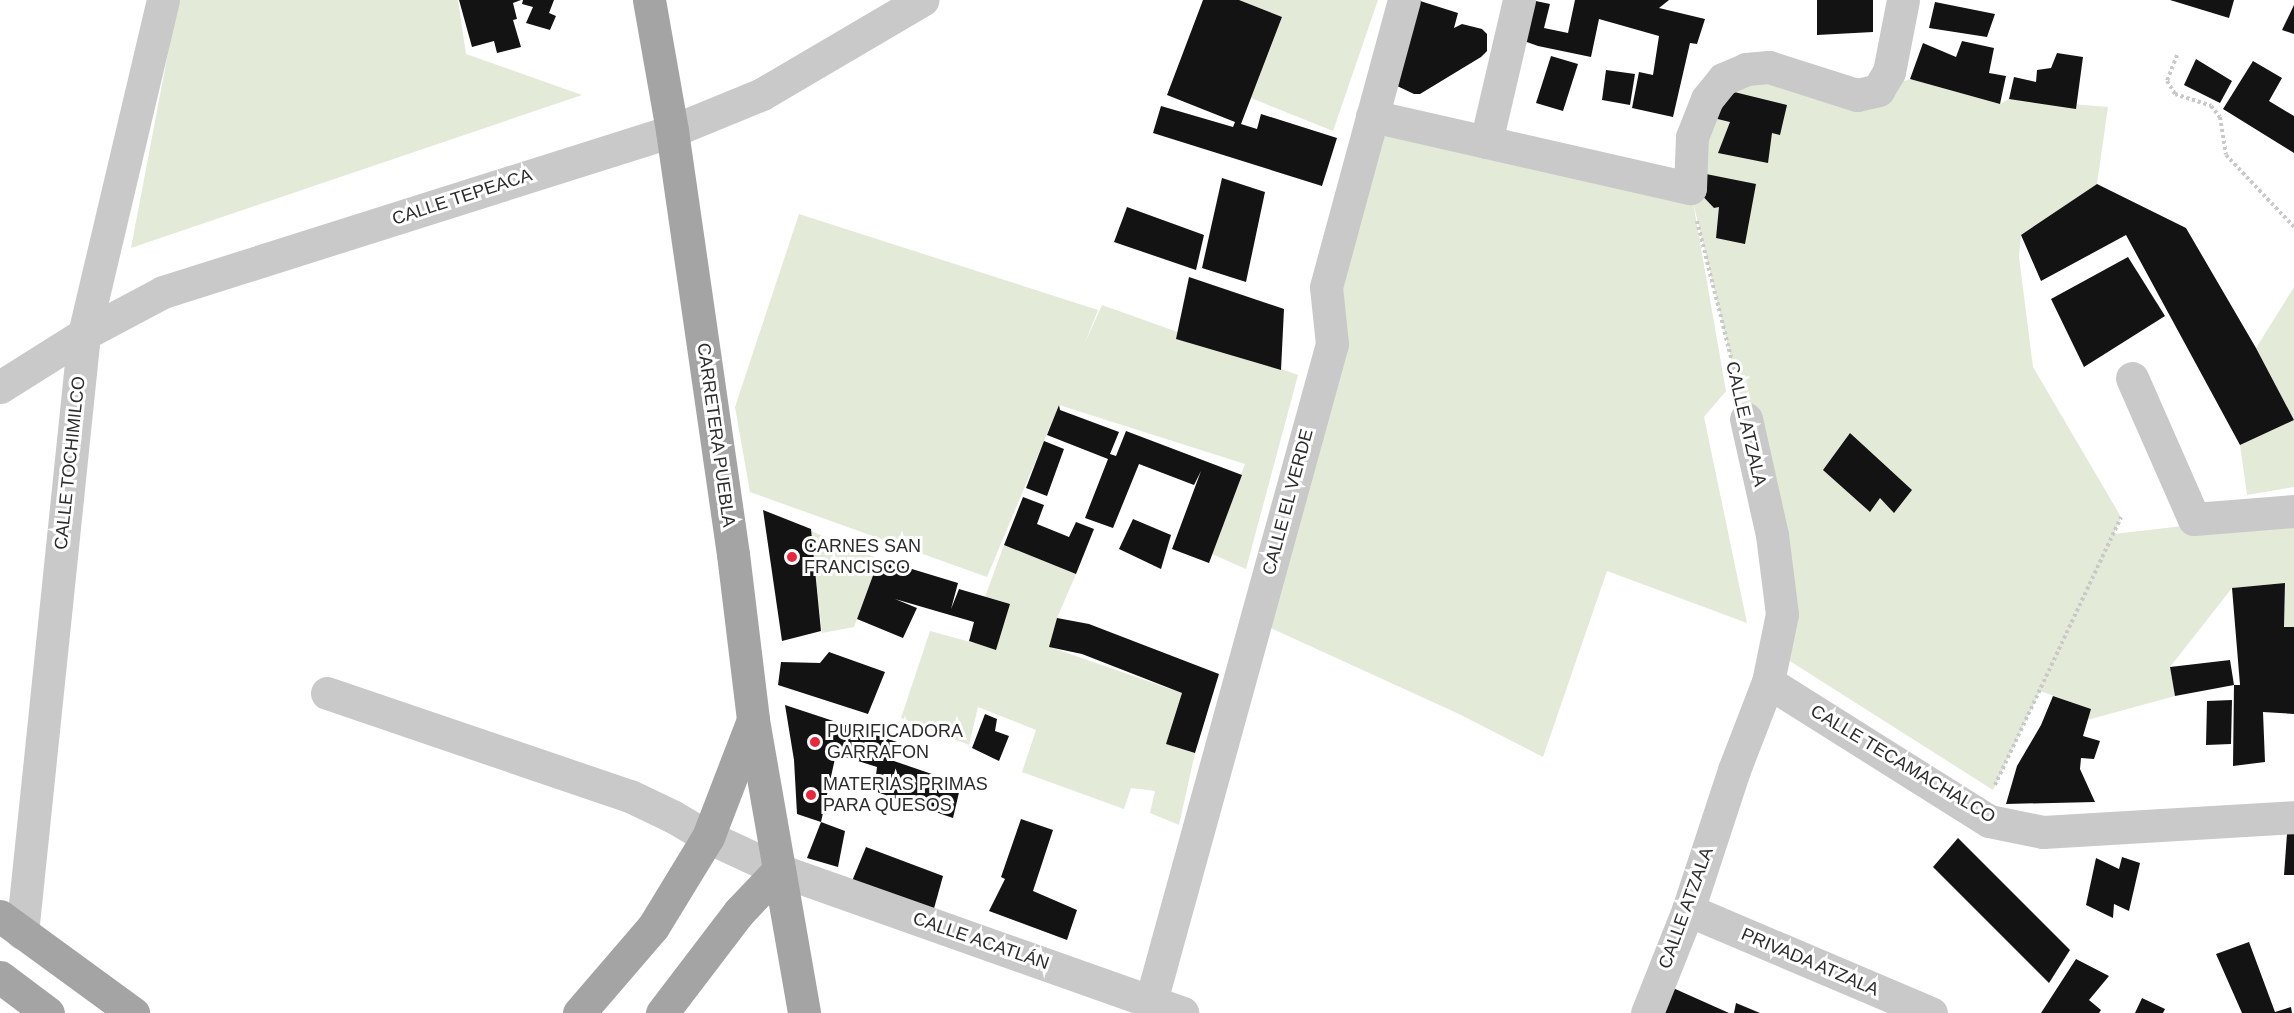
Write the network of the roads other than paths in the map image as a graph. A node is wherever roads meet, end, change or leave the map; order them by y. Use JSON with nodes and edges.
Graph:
{"nodes":[{"id":1,"x":163,"y":0,"type":"edge"},
{"id":2,"x":649,"y":0,"type":"edge"},
{"id":3,"x":922,"y":0,"type":"edge"},
{"id":4,"x":1404,"y":0,"type":"edge"},
{"id":5,"x":1519,"y":0,"type":"edge"},
{"id":6,"x":1903,"y":0,"type":"edge"},
{"id":7,"x":1372,"y":116,"type":"junction"},
{"id":8,"x":672,"y":131,"type":"junction"},
{"id":9,"x":1486,"y":142,"type":"junction"},
{"id":10,"x":84,"y":334,"type":"junction"},
{"id":11,"x":2132,"y":378,"type":"dead end"},
{"id":12,"x":0,"y":387,"type":"edge"},
{"id":13,"x":1746,"y":419,"type":"road end"},
{"id":14,"x":2294,"y":511,"type":"edge"},
{"id":15,"x":1768,"y":682,"type":"junction"},
{"id":16,"x":327,"y":693,"type":"dead end"},
{"id":17,"x":753,"y":720,"type":"junction"},
{"id":18,"x":2294,"y":816,"type":"edge"},
{"id":19,"x":708,"y":837,"type":"junction"},
{"id":20,"x":779,"y":870,"type":"junction"},
{"id":21,"x":1688,"y":910,"type":"junction"},
{"id":22,"x":11,"y":924,"type":"edge"},
{"id":23,"x":0,"y":977,"type":"edge"},
{"id":24,"x":1151,"y":1001,"type":"junction"},
{"id":25,"x":48,"y":1013,"type":"edge"},
{"id":26,"x":133,"y":1013,"type":"edge"},
{"id":27,"x":579,"y":1013,"type":"edge"},
{"id":28,"x":663,"y":1013,"type":"edge"},
{"id":29,"x":804,"y":1013,"type":"edge"},
{"id":30,"x":1182,"y":1013,"type":"edge"},
{"id":31,"x":1647,"y":1013,"type":"edge"},
{"id":32,"x":1931,"y":1013,"type":"edge"}],
"edges":[{"from":1,"to":10,"type":"street","name":"CALLE TOCHIMILCO"},
{"from":2,"to":8,"type":"main road","name":"CARRETERA PUEBLA"},
{"from":3,"to":8,"type":"street","name":"CALLE TEPEACA"},
{"from":4,"to":7,"type":"street","name":"CALLE EL VERDE"},
{"from":5,"to":9,"type":"street"},
{"from":6,"to":9,"type":"street"},
{"from":7,"to":9,"type":"street"},
{"from":7,"to":24,"type":"street","name":"CALLE EL VERDE"},
{"from":8,"to":10,"type":"street","name":"CALLE TEPEACA"},
{"from":8,"to":17,"type":"main road","name":"CARRETERA PUEBLA"},
{"from":10,"to":12,"type":"street","name":"CALLE TEPEACA"},
{"from":10,"to":22,"type":"street","name":"CALLE TOCHIMILCO"},
{"from":11,"to":14,"type":"street"},
{"from":13,"to":15,"type":"street","name":"CALLE ATZALA"},
{"from":15,"to":18,"type":"street","name":"CALLE TECAMACHALCO"},
{"from":15,"to":21,"type":"street","name":"CALLE ATZALA"},
{"from":16,"to":19,"type":"street","name":"CALLE ACATLÁN"},
{"from":17,"to":19,"type":"main road"},
{"from":17,"to":20,"type":"main road","name":"CARRETERA PUEBLA"},
{"from":19,"to":20,"type":"street","name":"CALLE ACATLÁN"},
{"from":19,"to":27,"type":"main road"},
{"from":20,"to":24,"type":"street","name":"CALLE ACATLÁN"},
{"from":20,"to":28,"type":"main road"},
{"from":20,"to":29,"type":"main road","name":"CARRETERA PUEBLA"},
{"from":21,"to":31,"type":"street","name":"CALLE ATZALA"},
{"from":21,"to":32,"type":"street","name":"PRIVADA ATZALA"},
{"from":22,"to":26,"type":"main road"},
{"from":23,"to":25,"type":"main road"},
{"from":24,"to":30,"type":"street","name":"CALLE ACATLÁN"}]}
